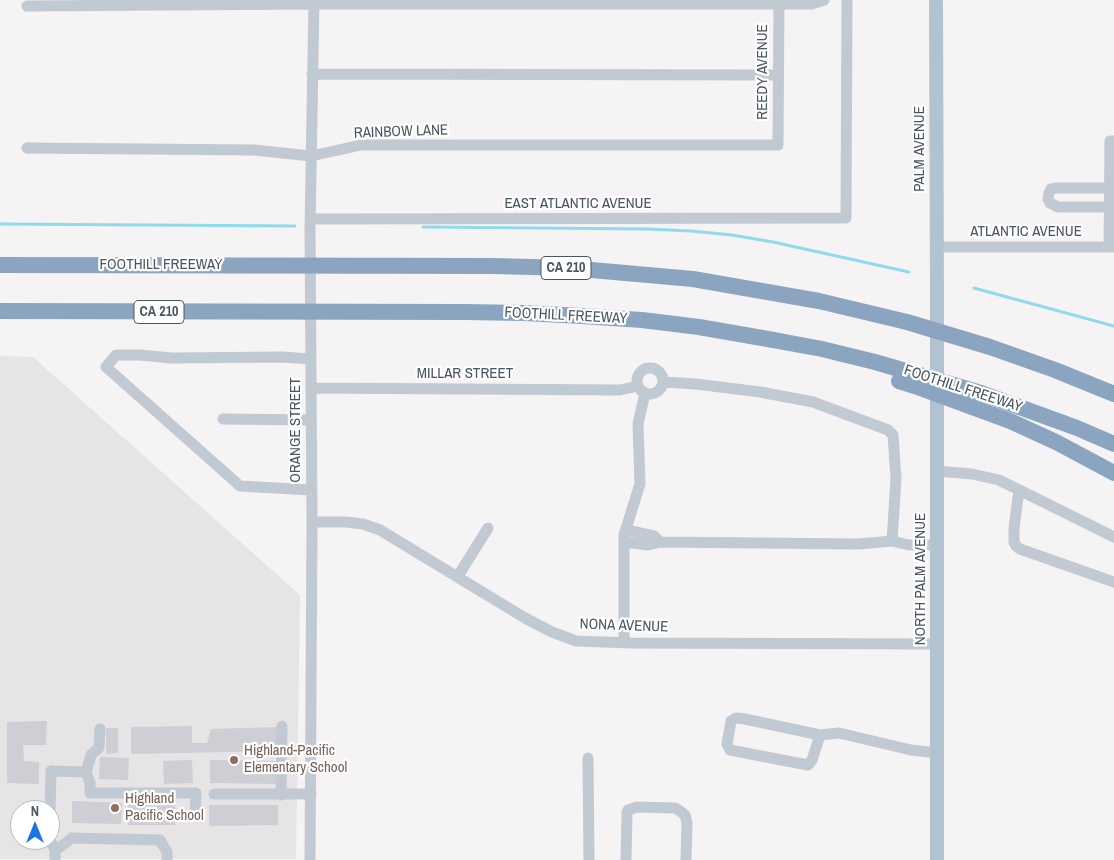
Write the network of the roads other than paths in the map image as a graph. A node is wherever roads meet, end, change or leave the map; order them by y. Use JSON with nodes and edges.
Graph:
{"nodes":[{"id":1,"x":824,"y":0,"type":"edge"},
{"id":2,"x":847,"y":0,"type":"edge"},
{"id":3,"x":936,"y":0,"type":"edge"},
{"id":4,"x":314,"y":2,"type":"edge"},
{"id":5,"x":779,"y":2,"type":"edge"},
{"id":6,"x":26,"y":6,"type":"dead end"},
{"id":7,"x":312,"y":74,"type":"junction"},
{"id":8,"x":778,"y":75,"type":"junction"},
{"id":9,"x":1112,"y":141,"type":"edge"},
{"id":10,"x":778,"y":145,"type":"joint"},
{"id":11,"x":26,"y":148,"type":"dead end"},
{"id":12,"x":311,"y":156,"type":"junction"},
{"id":13,"x":1110,"y":188,"type":"junction"},
{"id":14,"x":1110,"y":207,"type":"junction"},
{"id":15,"x":310,"y":224,"type":"junction"},
{"id":16,"x":937,"y":247,"type":"junction"},
{"id":17,"x":1112,"y":247,"type":"edge"},
{"id":18,"x":0,"y":264,"type":"edge"},
{"id":19,"x":937,"y":298,"type":"joint"},
{"id":20,"x":0,"y":311,"type":"edge"},
{"id":21,"x":699,"y":327,"type":"junction"},
{"id":22,"x":311,"y":359,"type":"junction"},
{"id":23,"x":663,"y":382,"type":"junction"},
{"id":24,"x":311,"y":388,"type":"junction"},
{"id":25,"x":641,"y":390,"type":"junction"},
{"id":26,"x":1114,"y":394,"type":"edge"},
{"id":27,"x":223,"y":419,"type":"dead end"},
{"id":28,"x":311,"y":420,"type":"junction"},
{"id":29,"x":1114,"y":444,"type":"edge"},
{"id":30,"x":937,"y":471,"type":"junction"},
{"id":31,"x":1114,"y":473,"type":"edge"},
{"id":32,"x":312,"y":490,"type":"junction"},
{"id":33,"x":1019,"y":490,"type":"junction"},
{"id":34,"x":312,"y":522,"type":"junction"},
{"id":35,"x":488,"y":528,"type":"dead end"},
{"id":36,"x":626,"y":530,"type":"junction"},
{"id":37,"x":1114,"y":537,"type":"edge"},
{"id":38,"x":624,"y":542,"type":"junction"},
{"id":39,"x":660,"y":542,"type":"junction"},
{"id":40,"x":892,"y":542,"type":"junction"},
{"id":41,"x":937,"y":546,"type":"junction"},
{"id":42,"x":458,"y":576,"type":"junction"},
{"id":43,"x":1114,"y":582,"type":"edge"},
{"id":44,"x":624,"y":642,"type":"junction"},
{"id":45,"x":937,"y":644,"type":"junction"},
{"id":46,"x":282,"y":726,"type":"dead end"},
{"id":47,"x":100,"y":729,"type":"dead end"},
{"id":48,"x":820,"y":735,"type":"junction"},
{"id":49,"x":937,"y":752,"type":"junction"},
{"id":50,"x":588,"y":758,"type":"dead end"},
{"id":51,"x":86,"y":772,"type":"junction"},
{"id":52,"x":214,"y":794,"type":"dead end"},
{"id":53,"x":311,"y":794,"type":"junction"},
{"id":54,"x":281,"y":795,"type":"junction"},
{"id":55,"x":50,"y":800,"type":"edge"},
{"id":56,"x":196,"y":813,"type":"dead end"},
{"id":57,"x":55,"y":855,"type":"edge"},
{"id":58,"x":167,"y":860,"type":"edge"},
{"id":59,"x":310,"y":860,"type":"edge"},
{"id":60,"x":589,"y":860,"type":"edge"},
{"id":61,"x":626,"y":860,"type":"edge"},
{"id":62,"x":686,"y":860,"type":"edge"},
{"id":63,"x":937,"y":860,"type":"edge"}],
"edges":[{"from":1,"to":5,"type":"street"},
{"from":2,"to":15,"type":"street","name":"EAST ATLANTIC AVENUE"},
{"from":3,"to":16,"type":"main road","name":"PALM AVENUE"},
{"from":4,"to":5,"type":"street"},
{"from":4,"to":6,"type":"street"},
{"from":4,"to":7,"type":"street","name":"ORANGE STREET"},
{"from":5,"to":8,"type":"street","name":"REEDY AVENUE"},
{"from":7,"to":8,"type":"street"},
{"from":7,"to":12,"type":"street","name":"ORANGE STREET"},
{"from":8,"to":10,"type":"street","name":"REEDY AVENUE"},
{"from":9,"to":13,"type":"street"},
{"from":10,"to":12,"type":"street","name":"RAINBOW LANE"},
{"from":11,"to":12,"type":"street","name":"RAINBOW LANE"},
{"from":12,"to":15,"type":"street","name":"ORANGE STREET"},
{"from":13,"to":14,"type":"street"},
{"from":13,"to":14,"type":"street"},
{"from":14,"to":17,"type":"street"},
{"from":15,"to":22,"type":"street","name":"ORANGE STREET"},
{"from":16,"to":17,"type":"street","name":"ATLANTIC AVENUE"},
{"from":16,"to":19,"type":"main road","name":"PALM AVENUE"},
{"from":18,"to":26,"type":"highway","name":"FOOTHILL FREEWAY","number":"CA 210"},
{"from":19,"to":30,"type":"main road","name":"NORTH PALM AVENUE"},
{"from":20,"to":21,"type":"highway","name":"FOOTHILL FREEWAY","number":"CA 210"},
{"from":21,"to":29,"type":"highway","name":"FOOTHILL FREEWAY","number":"CA 210"},
{"from":21,"to":31,"type":"highway"},
{"from":22,"to":24,"type":"street","name":"ORANGE STREET"},
{"from":22,"to":32,"type":"street"},
{"from":23,"to":25,"type":"street"},
{"from":23,"to":25,"type":"street"},
{"from":23,"to":40,"type":"street"},
{"from":24,"to":25,"type":"street","name":"MILLAR STREET"},
{"from":24,"to":28,"type":"street","name":"ORANGE STREET"},
{"from":25,"to":36,"type":"street"},
{"from":27,"to":28,"type":"street"},
{"from":28,"to":32,"type":"street","name":"ORANGE STREET"},
{"from":30,"to":33,"type":"street"},
{"from":30,"to":41,"type":"main road","name":"NORTH PALM AVENUE"},
{"from":32,"to":34,"type":"street","name":"ORANGE STREET"},
{"from":33,"to":37,"type":"street"},
{"from":33,"to":43,"type":"street"},
{"from":34,"to":42,"type":"street","name":"NONA AVENUE"},
{"from":34,"to":53,"type":"street","name":"ORANGE STREET"},
{"from":35,"to":42,"type":"street"},
{"from":36,"to":38,"type":"street"},
{"from":36,"to":39,"type":"street"},
{"from":38,"to":39,"type":"street"},
{"from":38,"to":44,"type":"street"},
{"from":39,"to":40,"type":"street"},
{"from":40,"to":41,"type":"street"},
{"from":41,"to":45,"type":"main road","name":"NORTH PALM AVENUE"},
{"from":42,"to":44,"type":"street","name":"NONA AVENUE"},
{"from":44,"to":45,"type":"street","name":"NONA AVENUE"},
{"from":45,"to":49,"type":"main road","name":"NORTH PALM AVENUE"},
{"from":46,"to":54,"type":"street"},
{"from":47,"to":51,"type":"street"},
{"from":48,"to":48,"type":"street"},
{"from":48,"to":49,"type":"street"},
{"from":49,"to":63,"type":"main road","name":"NORTH PALM AVENUE"},
{"from":50,"to":60,"type":"street"},
{"from":51,"to":55,"type":"street"},
{"from":51,"to":56,"type":"street"},
{"from":52,"to":54,"type":"street"},
{"from":53,"to":54,"type":"street"},
{"from":53,"to":59,"type":"street","name":"ORANGE STREET"},
{"from":57,"to":58,"type":"street"},
{"from":61,"to":62,"type":"street"}]}
